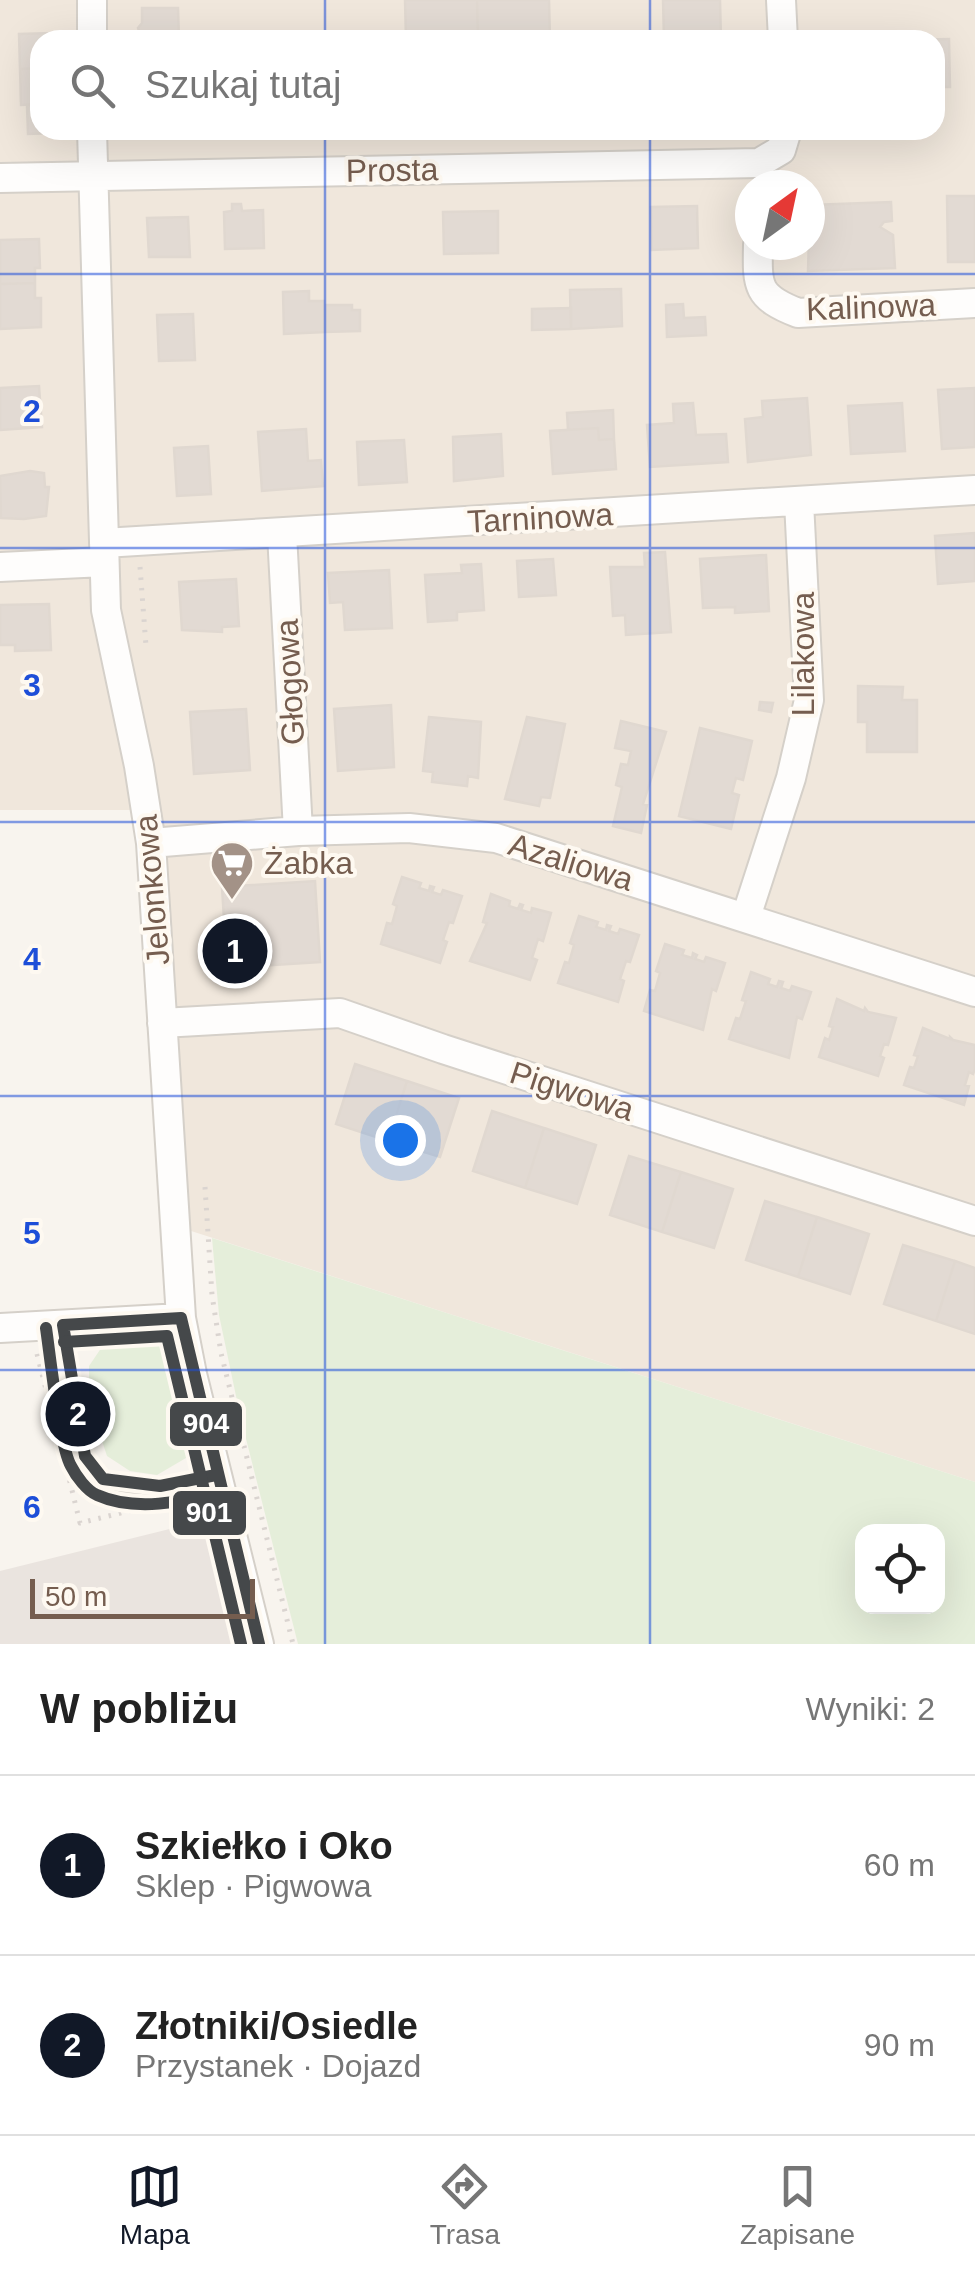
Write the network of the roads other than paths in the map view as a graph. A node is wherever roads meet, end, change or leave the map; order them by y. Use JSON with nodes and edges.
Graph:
{"nodes":[{"id":1,"x":92,"y":0,"type":"edge"},
{"id":2,"x":781,"y":0,"type":"edge"},
{"id":3,"x":92,"y":30,"type":"edge"},
{"id":4,"x":782,"y":30,"type":"edge"},
{"id":5,"x":92,"y":140,"type":"edge"},
{"id":6,"x":772,"y":157,"type":"edge"},
{"id":7,"x":94,"y":174,"type":"junction"},
{"id":8,"x":0,"y":178,"type":"edge"},
{"id":9,"x":758,"y":260,"type":"edge"},
{"id":10,"x":975,"y":304,"type":"edge"},
{"id":11,"x":975,"y":490,"type":"edge"},
{"id":12,"x":799,"y":502,"type":"junction"},
{"id":13,"x":282,"y":534,"type":"junction"},
{"id":14,"x":104,"y":553,"type":"junction"},
{"id":15,"x":0,"y":566,"type":"edge"},
{"id":16,"x":298,"y":831,"type":"junction"},
{"id":17,"x":151,"y":843,"type":"junction"},
{"id":18,"x":746,"y":918,"type":"junction"},
{"id":19,"x":975,"y":992,"type":"edge"},
{"id":20,"x":162,"y":1023,"type":"junction"},
{"id":21,"x":975,"y":1220,"type":"edge"},
{"id":22,"x":181,"y":1318,"type":"junction"},
{"id":23,"x":63,"y":1325,"type":"junction"},
{"id":24,"x":0,"y":1328,"type":"edge"},
{"id":25,"x":216,"y":1475,"type":"junction"},
{"id":26,"x":259,"y":1644,"type":"edge"}],
"edges":[{"from":1,"to":3,"type":"street"},
{"from":2,"to":4,"type":"street"},
{"from":5,"to":7,"type":"street","name":"Jelonkowa"},
{"from":6,"to":7,"type":"street","name":"Prosta"},
{"from":7,"to":8,"type":"street","name":"Prosta"},
{"from":7,"to":14,"type":"street","name":"Jelonkowa"},
{"from":9,"to":10,"type":"street","name":"Kalinowa"},
{"from":11,"to":12,"type":"street","name":"Tarninowa"},
{"from":12,"to":13,"type":"street","name":"Tarninowa"},
{"from":12,"to":18,"type":"street","name":"Lilakowa"},
{"from":13,"to":14,"type":"street","name":"Tarninowa"},
{"from":13,"to":16,"type":"street","name":"Głogowa"},
{"from":14,"to":15,"type":"street","name":"Tarninowa"},
{"from":14,"to":17,"type":"street","name":"Jelonkowa"},
{"from":16,"to":17,"type":"street","name":"Azaliowa"},
{"from":16,"to":18,"type":"street","name":"Azaliowa"},
{"from":17,"to":20,"type":"street","name":"Jelonkowa"},
{"from":18,"to":19,"type":"street","name":"Azaliowa"},
{"from":20,"to":21,"type":"street","name":"Pigwowa"},
{"from":20,"to":22,"type":"street","name":"Jelonkowa"},
{"from":22,"to":23,"type":"street"},
{"from":22,"to":25,"type":"street","name":"Jelonkowa"},
{"from":23,"to":24,"type":"street"},
{"from":23,"to":25,"type":"lane"},
{"from":25,"to":26,"type":"street","name":"Jelonkowa"}]}
